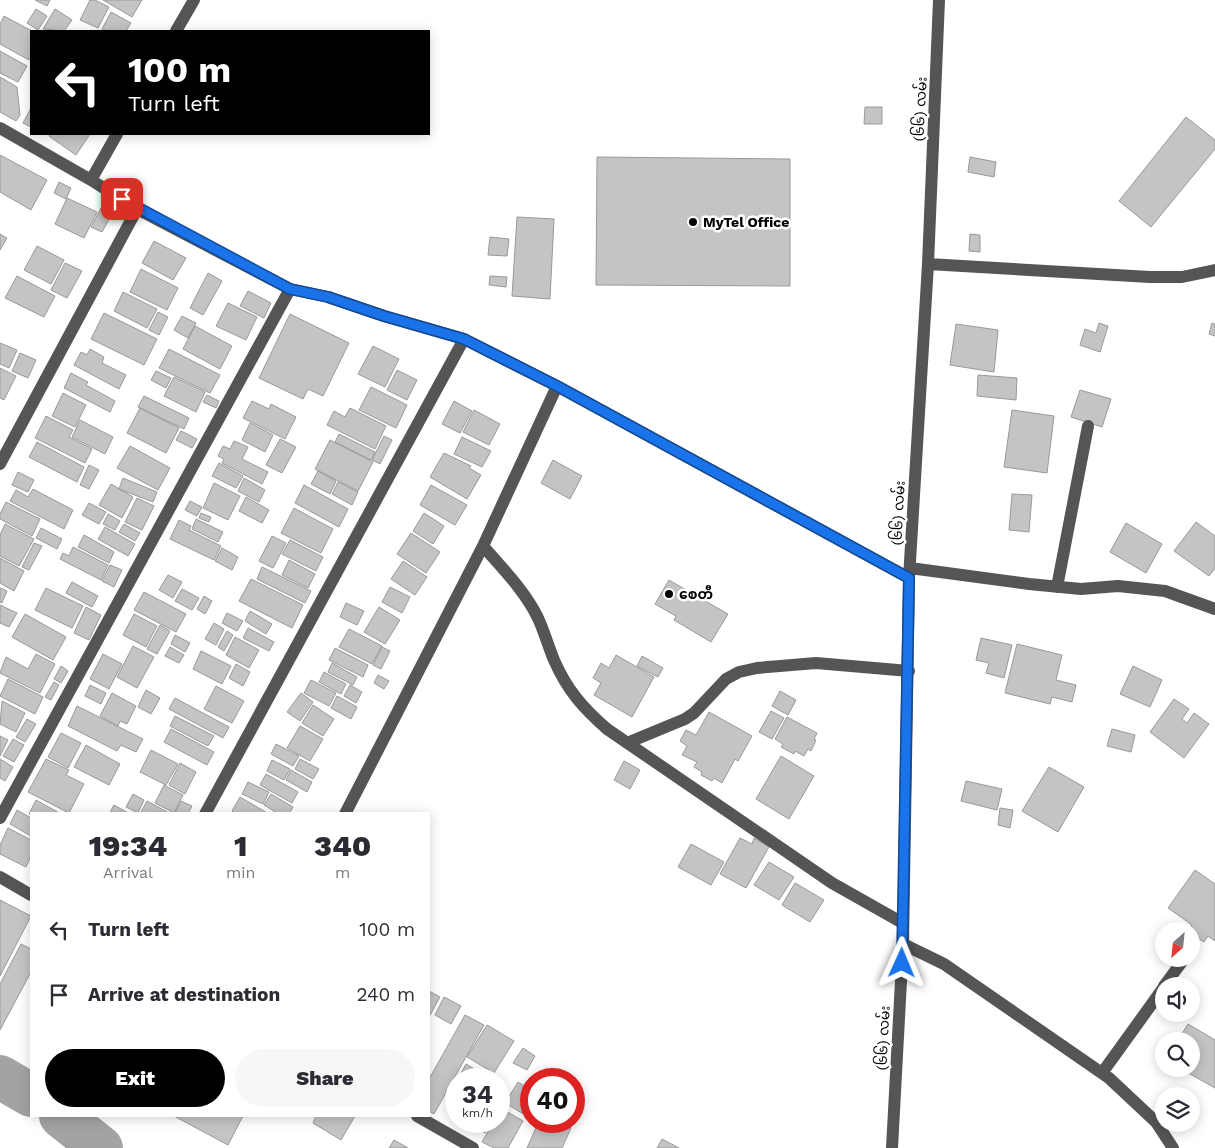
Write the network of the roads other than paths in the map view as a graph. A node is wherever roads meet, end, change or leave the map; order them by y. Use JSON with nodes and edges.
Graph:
{"nodes":[{"id":1,"x":194,"y":0,"type":"edge"},
{"id":2,"x":939,"y":0,"type":"edge"},
{"id":3,"x":177,"y":30,"type":"edge"},
{"id":4,"x":0,"y":128,"type":"edge"},
{"id":5,"x":117,"y":135,"type":"edge"},
{"id":6,"x":91,"y":180,"type":"junction"},
{"id":7,"x":137,"y":209,"type":"junction"},
{"id":8,"x":928,"y":264,"type":"junction"},
{"id":9,"x":1215,"y":270,"type":"edge"},
{"id":10,"x":290,"y":289,"type":"junction"},
{"id":11,"x":464,"y":339,"type":"junction"},
{"id":12,"x":557,"y":386,"type":"junction"},
{"id":13,"x":1088,"y":426,"type":"dead end"},
{"id":14,"x":0,"y":464,"type":"edge"},
{"id":15,"x":484,"y":546,"type":"junction"},
{"id":16,"x":909,"y":573,"type":"junction"},
{"id":17,"x":1057,"y":587,"type":"junction"},
{"id":18,"x":1215,"y":609,"type":"edge"},
{"id":19,"x":908,"y":671,"type":"junction"},
{"id":20,"x":627,"y":743,"type":"junction"},
{"id":21,"x":206,"y":812,"type":"edge"},
{"id":22,"x":346,"y":812,"type":"edge"},
{"id":23,"x":0,"y":818,"type":"edge"},
{"id":24,"x":0,"y":877,"type":"edge"},
{"id":25,"x":30,"y":894,"type":"edge"},
{"id":26,"x":901,"y":922,"type":"junction"},
{"id":27,"x":902,"y":944,"type":"junction"},
{"id":28,"x":1155,"y":999,"type":"edge"},
{"id":29,"x":1102,"y":1073,"type":"junction"},
{"id":30,"x":420,"y":1117,"type":"edge"},
{"id":31,"x":473,"y":1148,"type":"edge"},
{"id":32,"x":892,"y":1148,"type":"edge"},
{"id":33,"x":1173,"y":1148,"type":"edge"}],
"edges":[{"from":1,"to":3,"type":"street"},
{"from":2,"to":8,"type":"street","name":"(၆၆) လမ်း"},
{"from":4,"to":6,"type":"street"},
{"from":5,"to":6,"type":"street"},
{"from":6,"to":7,"type":"street"},
{"from":7,"to":10,"type":"street"},
{"from":7,"to":14,"type":"street"},
{"from":8,"to":9,"type":"street"},
{"from":8,"to":16,"type":"street","name":"(၆၆) လမ်း"},
{"from":10,"to":11,"type":"street"},
{"from":10,"to":23,"type":"street"},
{"from":11,"to":12,"type":"street"},
{"from":11,"to":21,"type":"street"},
{"from":12,"to":15,"type":"street"},
{"from":12,"to":16,"type":"street"},
{"from":13,"to":17,"type":"street"},
{"from":15,"to":20,"type":"street"},
{"from":15,"to":22,"type":"street"},
{"from":16,"to":17,"type":"street"},
{"from":16,"to":19,"type":"street","name":"(၆၆) လမ်း"},
{"from":17,"to":18,"type":"street"},
{"from":19,"to":20,"type":"street"},
{"from":19,"to":26,"type":"street","name":"(၆၆) လမ်း"},
{"from":20,"to":26,"type":"street"},
{"from":24,"to":25,"type":"street"},
{"from":26,"to":27,"type":"street","name":"(၆၆) လမ်း"},
{"from":27,"to":29,"type":"street"},
{"from":27,"to":32,"type":"street","name":"(၆၆) လမ်း"},
{"from":28,"to":29,"type":"street"},
{"from":29,"to":33,"type":"street"},
{"from":30,"to":31,"type":"street"}]}
